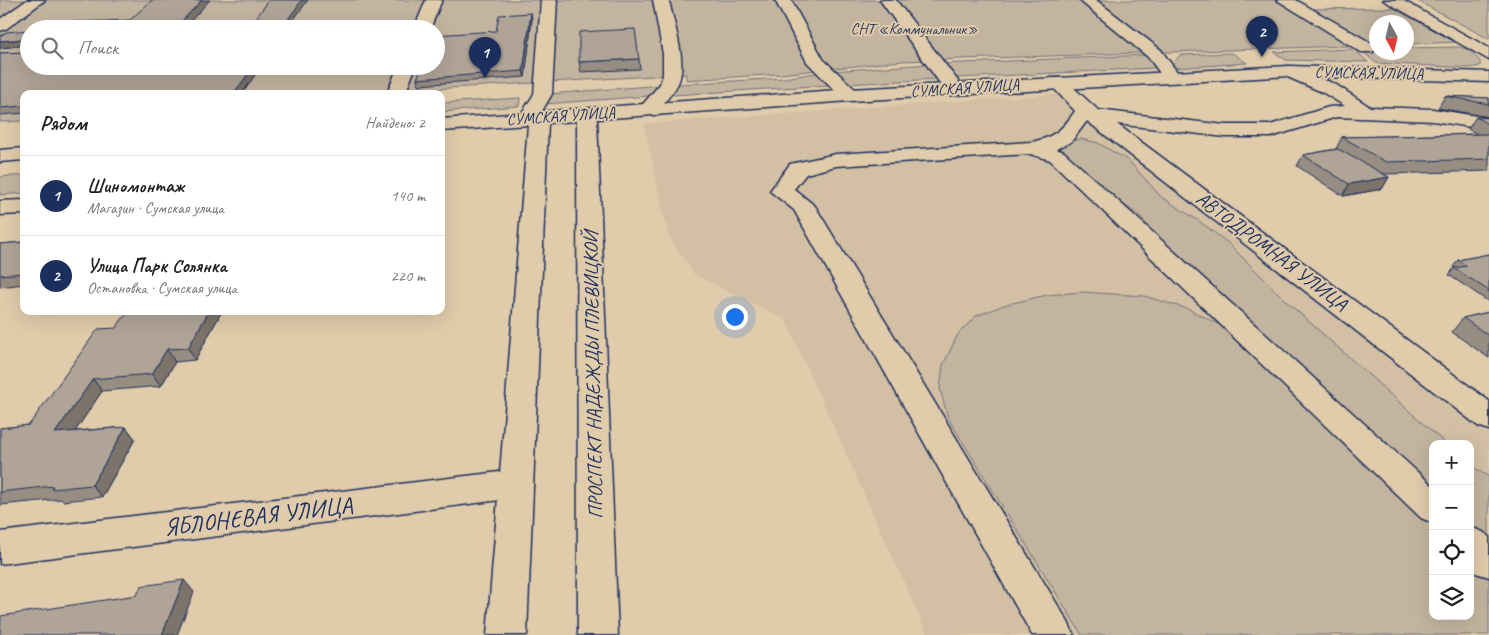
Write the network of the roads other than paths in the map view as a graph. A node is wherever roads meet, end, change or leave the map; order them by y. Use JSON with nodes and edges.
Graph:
{"nodes":[{"id":1,"x":37,"y":0,"type":"edge"},
{"id":2,"x":434,"y":0,"type":"edge"},
{"id":3,"x":661,"y":0,"type":"edge"},
{"id":4,"x":783,"y":0,"type":"edge"},
{"id":5,"x":888,"y":0,"type":"edge"},
{"id":6,"x":1087,"y":0,"type":"edge"},
{"id":7,"x":1285,"y":0,"type":"edge"},
{"id":8,"x":1391,"y":0,"type":"edge"},
{"id":9,"x":548,"y":7,"type":"edge"},
{"id":10,"x":426,"y":20,"type":"edge"},
{"id":11,"x":0,"y":26,"type":"edge"},
{"id":12,"x":1366,"y":48,"type":"dead end"},
{"id":13,"x":1489,"y":55,"type":"edge"},
{"id":14,"x":1289,"y":71,"type":"junction"},
{"id":15,"x":403,"y":75,"type":"edge"},
{"id":16,"x":1171,"y":76,"type":"junction"},
{"id":17,"x":1489,"y":76,"type":"edge"},
{"id":18,"x":1057,"y":82,"type":"junction"},
{"id":19,"x":954,"y":88,"type":"junction"},
{"id":20,"x":397,"y":90,"type":"edge"},
{"id":21,"x":850,"y":95,"type":"junction"},
{"id":22,"x":648,"y":110,"type":"junction"},
{"id":23,"x":1364,"y":111,"type":"junction"},
{"id":24,"x":1089,"y":113,"type":"junction"},
{"id":25,"x":587,"y":114,"type":"junction"},
{"id":26,"x":533,"y":118,"type":"junction"},
{"id":27,"x":1489,"y":124,"type":"edge"},
{"id":28,"x":445,"y":125,"type":"edge"},
{"id":29,"x":1031,"y":148,"type":"junction"},
{"id":30,"x":20,"y":154,"type":"edge"},
{"id":31,"x":0,"y":156,"type":"edge"},
{"id":32,"x":20,"y":207,"type":"edge"},
{"id":33,"x":0,"y":208,"type":"edge"},
{"id":34,"x":1489,"y":418,"type":"edge"},
{"id":35,"x":516,"y":484,"type":"junction"},
{"id":36,"x":1429,"y":504,"type":"edge"},
{"id":37,"x":1474,"y":547,"type":"edge"},
{"id":38,"x":0,"y":548,"type":"edge"},
{"id":39,"x":1489,"y":561,"type":"edge"},
{"id":40,"x":507,"y":635,"type":"edge"},
{"id":41,"x":598,"y":635,"type":"edge"},
{"id":42,"x":1054,"y":635,"type":"edge"}],
"edges":[{"from":1,"to":11,"type":"main road"},
{"from":2,"to":10,"type":"main road"},
{"from":3,"to":22,"type":"main road"},
{"from":4,"to":21,"type":"main road"},
{"from":5,"to":19,"type":"main road"},
{"from":6,"to":16,"type":"main road"},
{"from":7,"to":12,"type":"main road"},
{"from":8,"to":13,"type":"main road"},
{"from":9,"to":26,"type":"main road"},
{"from":14,"to":16,"type":"main road","name":"СУМСКАЯ УЛИЦА"},
{"from":14,"to":17,"type":"main road","name":"СУМСКАЯ УЛИЦА"},
{"from":14,"to":23,"type":"main road"},
{"from":15,"to":20,"type":"main road"},
{"from":16,"to":18,"type":"main road","name":"СУМСКАЯ УЛИЦА"},
{"from":18,"to":19,"type":"main road","name":"СУМСКАЯ УЛИЦА"},
{"from":18,"to":24,"type":"main road","name":"АВТОДРОМНАЯ УЛИЦА"},
{"from":19,"to":21,"type":"main road","name":"СУМСКАЯ УЛИЦА"},
{"from":21,"to":22,"type":"main road","name":"СУМСКАЯ УЛИЦА"},
{"from":22,"to":25,"type":"main road","name":"СУМСКАЯ УЛИЦА"},
{"from":23,"to":24,"type":"main road"},
{"from":23,"to":27,"type":"main road"},
{"from":24,"to":29,"type":"main road"},
{"from":24,"to":34,"type":"main road","name":"АВТОДРОМНАЯ УЛИЦА"},
{"from":25,"to":26,"type":"main road","name":"СУМСКАЯ УЛИЦА"},
{"from":25,"to":41,"type":"main road","name":"ПРОСПЕКТ НАДЕЖДЫ ПЛЕВИЦКОЙ"},
{"from":26,"to":28,"type":"main road","name":"СУМСКАЯ УЛИЦА"},
{"from":26,"to":35,"type":"main road"},
{"from":29,"to":36,"type":"main road"},
{"from":29,"to":42,"type":"main road"},
{"from":30,"to":31,"type":"main road"},
{"from":32,"to":33,"type":"main road"},
{"from":35,"to":38,"type":"main road","name":"ЯБЛОНЕВАЯ УЛИЦА"},
{"from":35,"to":40,"type":"main road"},
{"from":37,"to":39,"type":"main road"}]}
